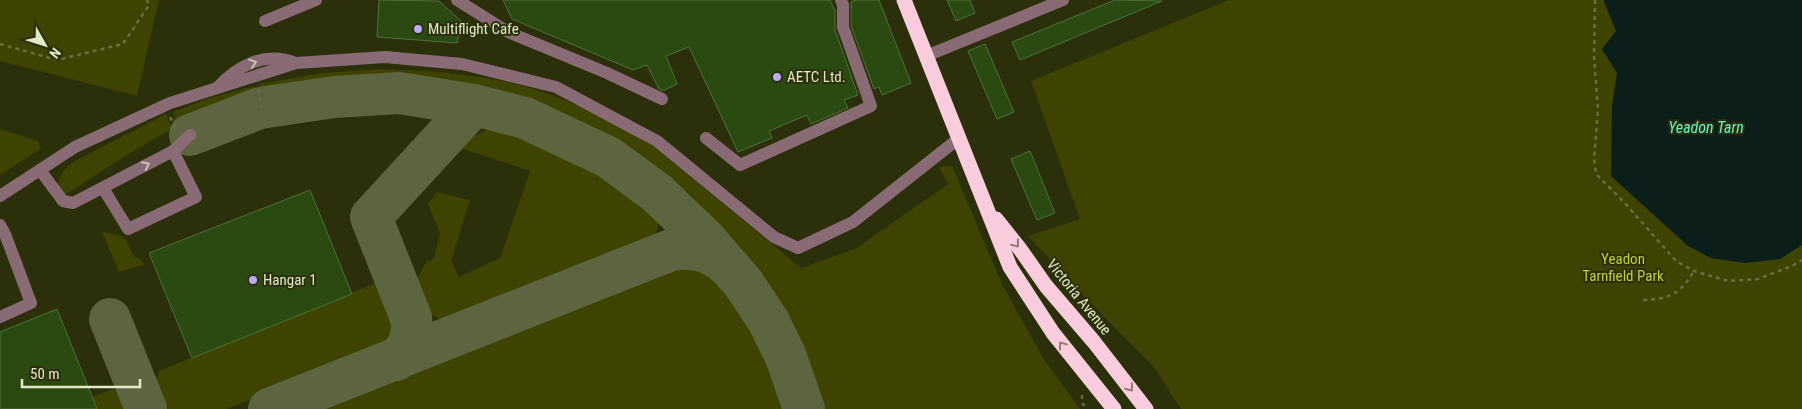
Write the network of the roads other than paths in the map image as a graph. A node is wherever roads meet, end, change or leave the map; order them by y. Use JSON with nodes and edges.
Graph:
{"nodes":[{"id":1,"x":316,"y":0,"type":"edge"},
{"id":2,"x":457,"y":0,"type":"edge"},
{"id":3,"x":842,"y":0,"type":"edge"},
{"id":4,"x":904,"y":0,"type":"edge"},
{"id":5,"x":1063,"y":0,"type":"edge"},
{"id":6,"x":265,"y":21,"type":"dead end"},
{"id":7,"x":926,"y":56,"type":"junction"},
{"id":8,"x":296,"y":63,"type":"junction"},
{"id":9,"x":217,"y":88,"type":"junction"},
{"id":10,"x":662,"y":99,"type":"dead end"},
{"id":11,"x":706,"y":138,"type":"dead end"},
{"id":12,"x":958,"y":139,"type":"junction"},
{"id":13,"x":40,"y":170,"type":"junction"},
{"id":14,"x":103,"y":188,"type":"junction"},
{"id":15,"x":0,"y":196,"type":"edge"},
{"id":16,"x":986,"y":206,"type":"junction"},
{"id":17,"x":0,"y":225,"type":"edge"},
{"id":18,"x":0,"y":316,"type":"edge"},
{"id":19,"x":1114,"y":409,"type":"edge"},
{"id":20,"x":1146,"y":409,"type":"edge"}],
"edges":[{"from":1,"to":6,"type":"street"},
{"from":2,"to":10,"type":"street"},
{"from":3,"to":11,"type":"street"},
{"from":4,"to":7,"type":"highway","name":"Victoria Avenue"},
{"from":5,"to":7,"type":"street"},
{"from":7,"to":12,"type":"highway","name":"Victoria Avenue"},
{"from":8,"to":9,"type":"street"},
{"from":9,"to":8,"type":"street","one_way":true},
{"from":8,"to":12,"type":"street"},
{"from":9,"to":13,"type":"street"},
{"from":12,"to":16,"type":"highway","name":"Victoria Avenue"},
{"from":13,"to":14,"type":"street"},
{"from":13,"to":15,"type":"street"},
{"from":14,"to":14,"type":"street","one_way":true},
{"from":19,"to":16,"type":"highway","name":"Victoria Avenue","one_way":true},
{"from":16,"to":20,"type":"highway","name":"Victoria Avenue","one_way":true},
{"from":17,"to":18,"type":"street"}]}
